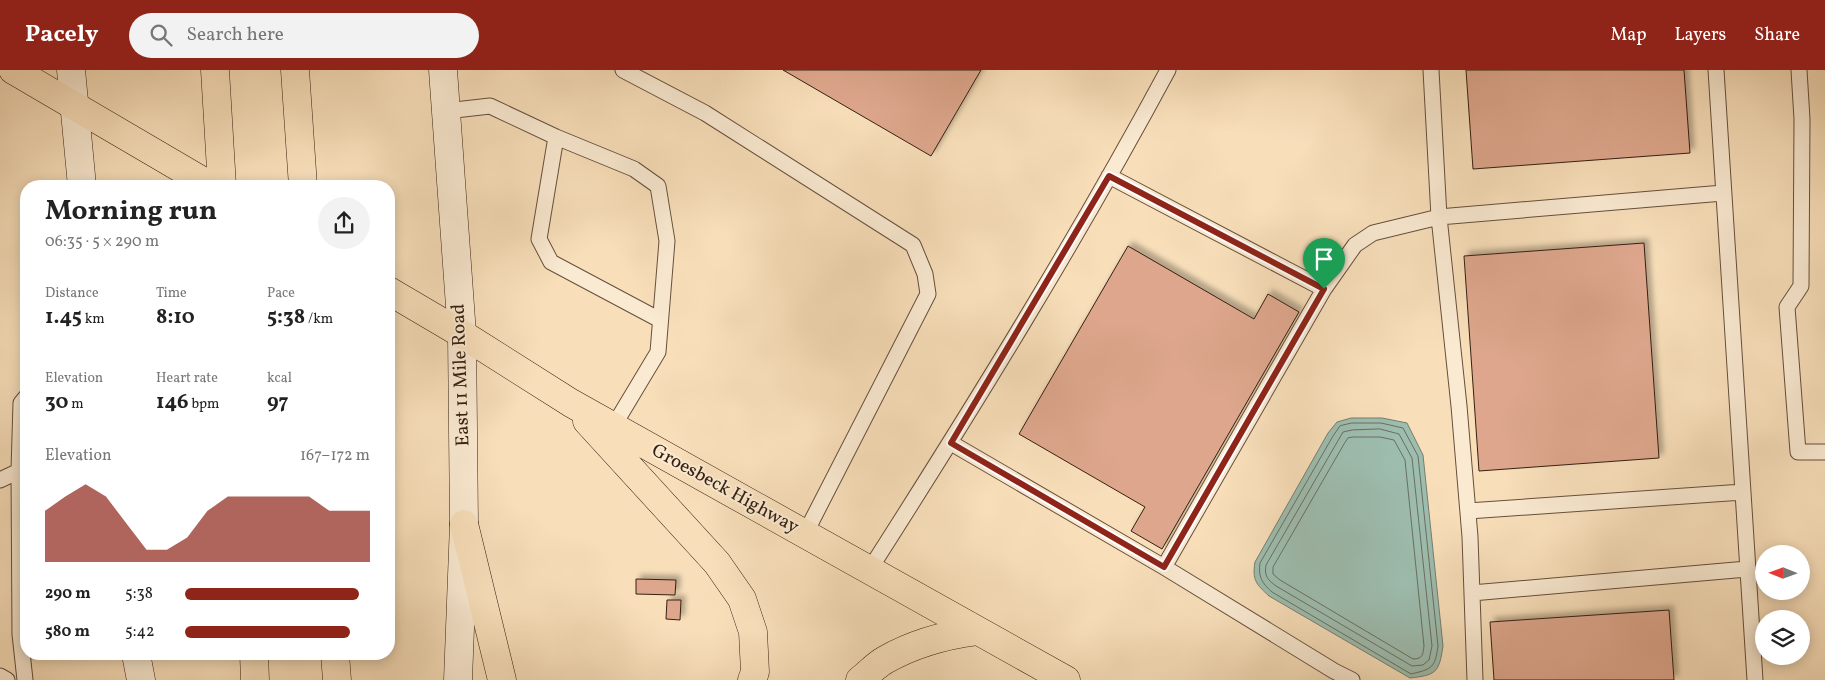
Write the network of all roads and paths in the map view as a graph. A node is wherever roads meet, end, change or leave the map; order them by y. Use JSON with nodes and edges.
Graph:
{"nodes":[{"id":1,"x":13,"y":70,"type":"edge"},
{"id":2,"x":71,"y":70,"type":"edge"},
{"id":3,"x":215,"y":70,"type":"edge"},
{"id":4,"x":295,"y":70,"type":"edge"},
{"id":5,"x":443,"y":70,"type":"edge"},
{"id":6,"x":622,"y":70,"type":"edge"},
{"id":7,"x":1168,"y":70,"type":"edge"},
{"id":8,"x":1431,"y":70,"type":"edge"},
{"id":9,"x":1716,"y":70,"type":"edge"},
{"id":10,"x":1798,"y":70,"type":"edge"},
{"id":11,"x":74,"y":105,"type":"junction"},
{"id":12,"x":446,"y":111,"type":"junction"},
{"id":13,"x":556,"y":137,"type":"junction"},
{"id":14,"x":1109,"y":176,"type":"junction"},
{"id":15,"x":81,"y":180,"type":"edge"},
{"id":16,"x":201,"y":180,"type":"edge"},
{"id":17,"x":222,"y":180,"type":"edge"},
{"id":18,"x":303,"y":180,"type":"edge"},
{"id":19,"x":1724,"y":193,"type":"junction"},
{"id":20,"x":1439,"y":217,"type":"junction"},
{"id":21,"x":1324,"y":289,"type":"junction"},
{"id":22,"x":395,"y":295,"type":"edge"},
{"id":23,"x":660,"y":320,"type":"junction"},
{"id":24,"x":462,"y":334,"type":"junction"},
{"id":25,"x":571,"y":403,"type":"junction"},
{"id":26,"x":613,"y":427,"type":"junction"},
{"id":27,"x":951,"y":443,"type":"junction"},
{"id":28,"x":1825,"y":452,"type":"edge"},
{"id":29,"x":20,"y":471,"type":"edge"},
{"id":30,"x":0,"y":480,"type":"edge"},
{"id":31,"x":1743,"y":492,"type":"junction"},
{"id":32,"x":1468,"y":511,"type":"junction"},
{"id":33,"x":464,"y":524,"type":"junction"},
{"id":34,"x":805,"y":534,"type":"junction"},
{"id":35,"x":1164,"y":567,"type":"junction"},
{"id":36,"x":870,"y":569,"type":"junction"},
{"id":37,"x":1748,"y":569,"type":"junction"},
{"id":38,"x":1472,"y":593,"type":"junction"},
{"id":39,"x":977,"y":630,"type":"junction"},
{"id":40,"x":23,"y":660,"type":"edge"},
{"id":41,"x":137,"y":660,"type":"edge"},
{"id":42,"x":254,"y":660,"type":"edge"},
{"id":43,"x":335,"y":660,"type":"edge"},
{"id":44,"x":0,"y":676,"type":"edge"},
{"id":45,"x":1331,"y":676,"type":"edge"},
{"id":46,"x":7,"y":680,"type":"edge"},
{"id":47,"x":25,"y":680,"type":"edge"},
{"id":48,"x":141,"y":680,"type":"edge"},
{"id":49,"x":256,"y":680,"type":"edge"},
{"id":50,"x":337,"y":680,"type":"edge"},
{"id":51,"x":458,"y":680,"type":"edge"},
{"id":52,"x":502,"y":680,"type":"edge"},
{"id":53,"x":752,"y":680,"type":"edge"},
{"id":54,"x":860,"y":680,"type":"edge"},
{"id":55,"x":1066,"y":680,"type":"edge"},
{"id":56,"x":1352,"y":680,"type":"edge"},
{"id":57,"x":1474,"y":680,"type":"edge"},
{"id":58,"x":1754,"y":680,"type":"edge"}],
"edges":[{"from":1,"to":11,"type":"main road"},
{"from":2,"to":11,"type":"main road"},
{"from":3,"to":17,"type":"main road"},
{"from":4,"to":18,"type":"main road"},
{"from":5,"to":12,"type":"main road","name":"East 11 Mile Road"},
{"from":6,"to":34,"type":"lane"},
{"from":7,"to":14,"type":"lane"},
{"from":8,"to":20,"type":"lane"},
{"from":9,"to":19,"type":"lane"},
{"from":10,"to":28,"type":"lane"},
{"from":11,"to":15,"type":"main road"},
{"from":11,"to":16,"type":"main road"},
{"from":12,"to":13,"type":"lane"},
{"from":12,"to":24,"type":"main road","name":"East 11 Mile Road"},
{"from":13,"to":23,"type":"lane"},
{"from":13,"to":23,"type":"lane"},
{"from":14,"to":21,"type":"lane"},
{"from":14,"to":27,"type":"lane"},
{"from":19,"to":20,"type":"lane"},
{"from":19,"to":31,"type":"lane"},
{"from":20,"to":21,"type":"lane"},
{"from":20,"to":32,"type":"lane"},
{"from":21,"to":35,"type":"lane"},
{"from":22,"to":24,"type":"main road","name":"Groesbeck Highway"},
{"from":23,"to":26,"type":"lane"},
{"from":24,"to":25,"type":"main road","name":"Groesbeck Highway"},
{"from":24,"to":33,"type":"main road","name":"East 11 Mile Road"},
{"from":25,"to":26,"type":"main road","name":"Groesbeck Highway"},
{"from":25,"to":53,"type":"main road"},
{"from":26,"to":34,"type":"main road","name":"Groesbeck Highway"},
{"from":27,"to":35,"type":"lane"},
{"from":27,"to":36,"type":"lane"},
{"from":29,"to":30,"type":"lane"},
{"from":31,"to":32,"type":"lane"},
{"from":31,"to":37,"type":"lane"},
{"from":32,"to":38,"type":"lane"},
{"from":33,"to":51,"type":"main road","name":"East 11 Mile Road"},
{"from":33,"to":52,"type":"main road"},
{"from":34,"to":36,"type":"main road","name":"Groesbeck Highway"},
{"from":35,"to":45,"type":"lane"},
{"from":36,"to":39,"type":"main road","name":"Groesbeck Highway"},
{"from":37,"to":38,"type":"lane"},
{"from":37,"to":58,"type":"lane"},
{"from":38,"to":57,"type":"lane"},
{"from":39,"to":54,"type":"main road"},
{"from":39,"to":55,"type":"main road","name":"Groesbeck Highway"},
{"from":40,"to":47,"type":"lane"},
{"from":41,"to":48,"type":"main road"},
{"from":42,"to":49,"type":"main road"},
{"from":43,"to":50,"type":"main road"},
{"from":44,"to":46,"type":"lane"},
{"from":45,"to":56,"type":"lane"}]}
